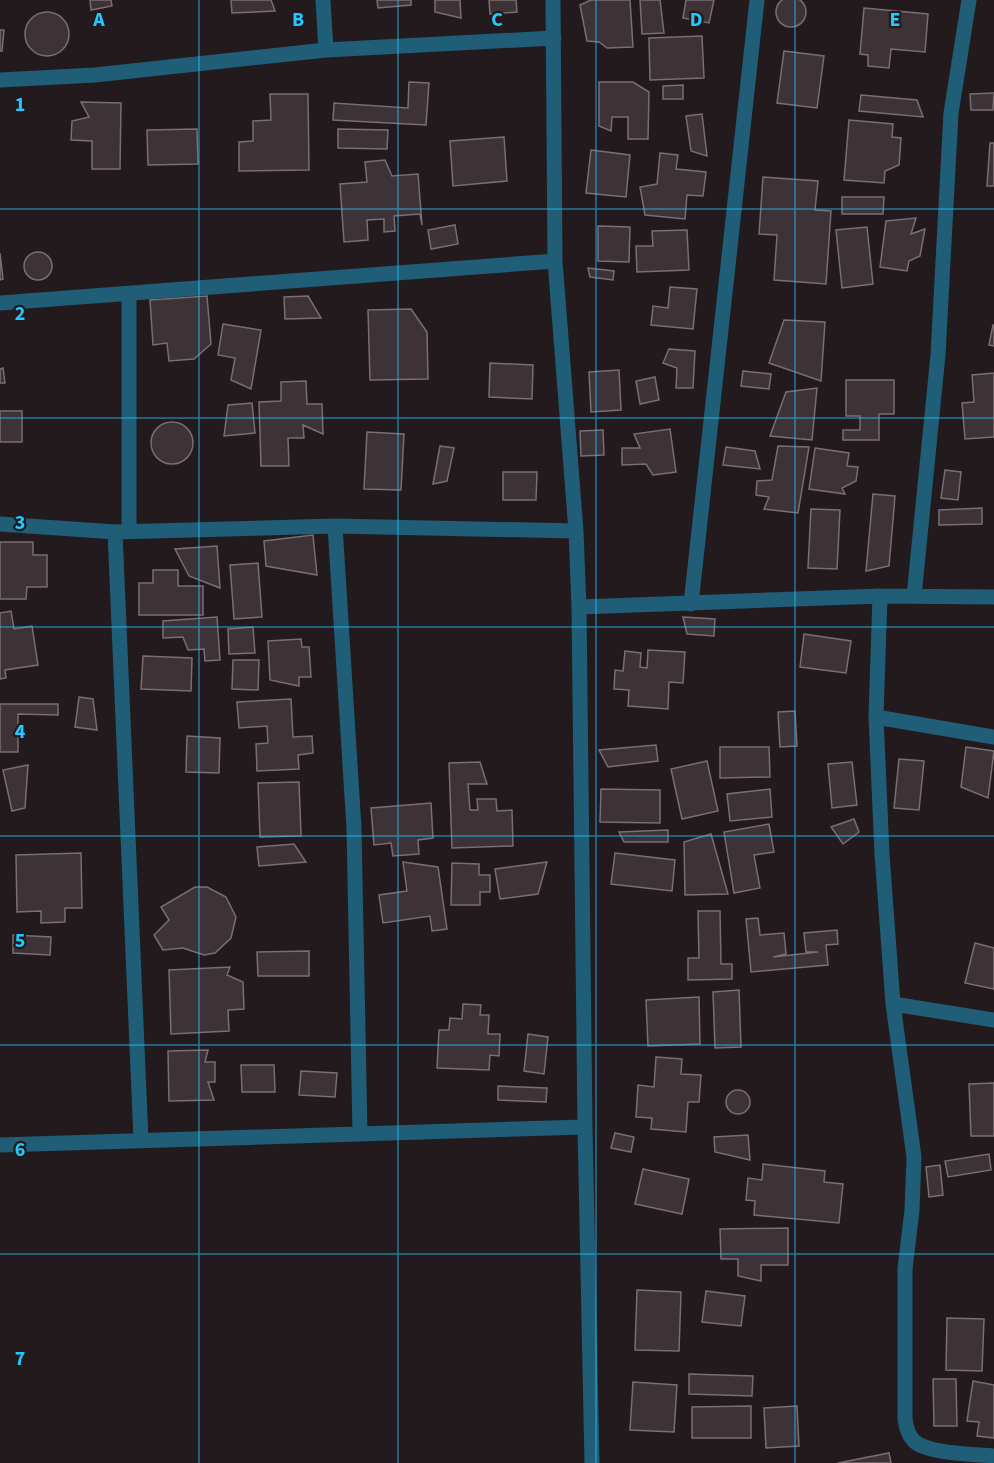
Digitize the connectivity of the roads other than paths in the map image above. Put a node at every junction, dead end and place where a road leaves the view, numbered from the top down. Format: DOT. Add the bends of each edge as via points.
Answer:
graph roads {
  1 [pos="323,0"];
  2 [pos="553,0"];
  3 [pos="757,0"];
  4 [pos="969,0"];
  5 [pos="554,38"];
  6 [pos="326,50"];
  7 [pos="0,80"];
  8 [pos="555,261"];
  9 [pos="129,295"];
  10 [pos="0,303"];
  11 [pos="0,524"];
  12 [pos="335,526"];
  13 [pos="122,531"];
  14 [pos="576,531"];
  15 [pos="880,596"];
  16 [pos="914,596"];
  17 [pos="994,597"];
  18 [pos="691,604"];
  19 [pos="579,607"];
  20 [pos="876,717"];
  21 [pos="994,737"];
  22 [pos="893,1004"];
  23 [pos="994,1020"];
  24 [pos="585,1127"];
  25 [pos="360,1134"];
  26 [pos="141,1140"];
  27 [pos="0,1145"];
  28 [pos="994,1456"];
  29 [pos="592,1463"];
  1 -- 6 [label="street"];
  2 -- 5 [label="street"];
  3 -- 18 [label="street"];
  4 -- 16 [label="street" via="951,113 938,355"];
  5 -- 6 [label="street"];
  5 -- 8 [label="street"];
  6 -- 7 [label="street" via="95,75"];
  8 -- 9 [label="street"];
  8 -- 14 [label="street"];
  9 -- 10 [label="street"];
  9 -- 13 [label="street"];
  11 -- 13 [label="street"];
  12 -- 13 [label="street"];
  12 -- 14 [label="street"];
  12 -- 25 [label="street" via="354,828"];
  13 -- 26 [label="street"];
  14 -- 19 [label="street"];
  15 -- 16 [label="street"];
  15 -- 18 [label="street"];
  15 -- 20 [label="street"];
  16 -- 17 [label="street"];
  18 -- 19 [label="street"];
  19 -- 24 [label="street"];
  20 -- 21 [label="street"];
  20 -- 22 [label="street"];
  22 -- 23 [label="street"];
  22 -- 28 [label="street" via="914,1157 904,1269 906,1429 920,1445"];
  24 -- 25 [label="street"];
  24 -- 29 [label="street"];
  25 -- 26 [label="street"];
  26 -- 27 [label="street"];
}
